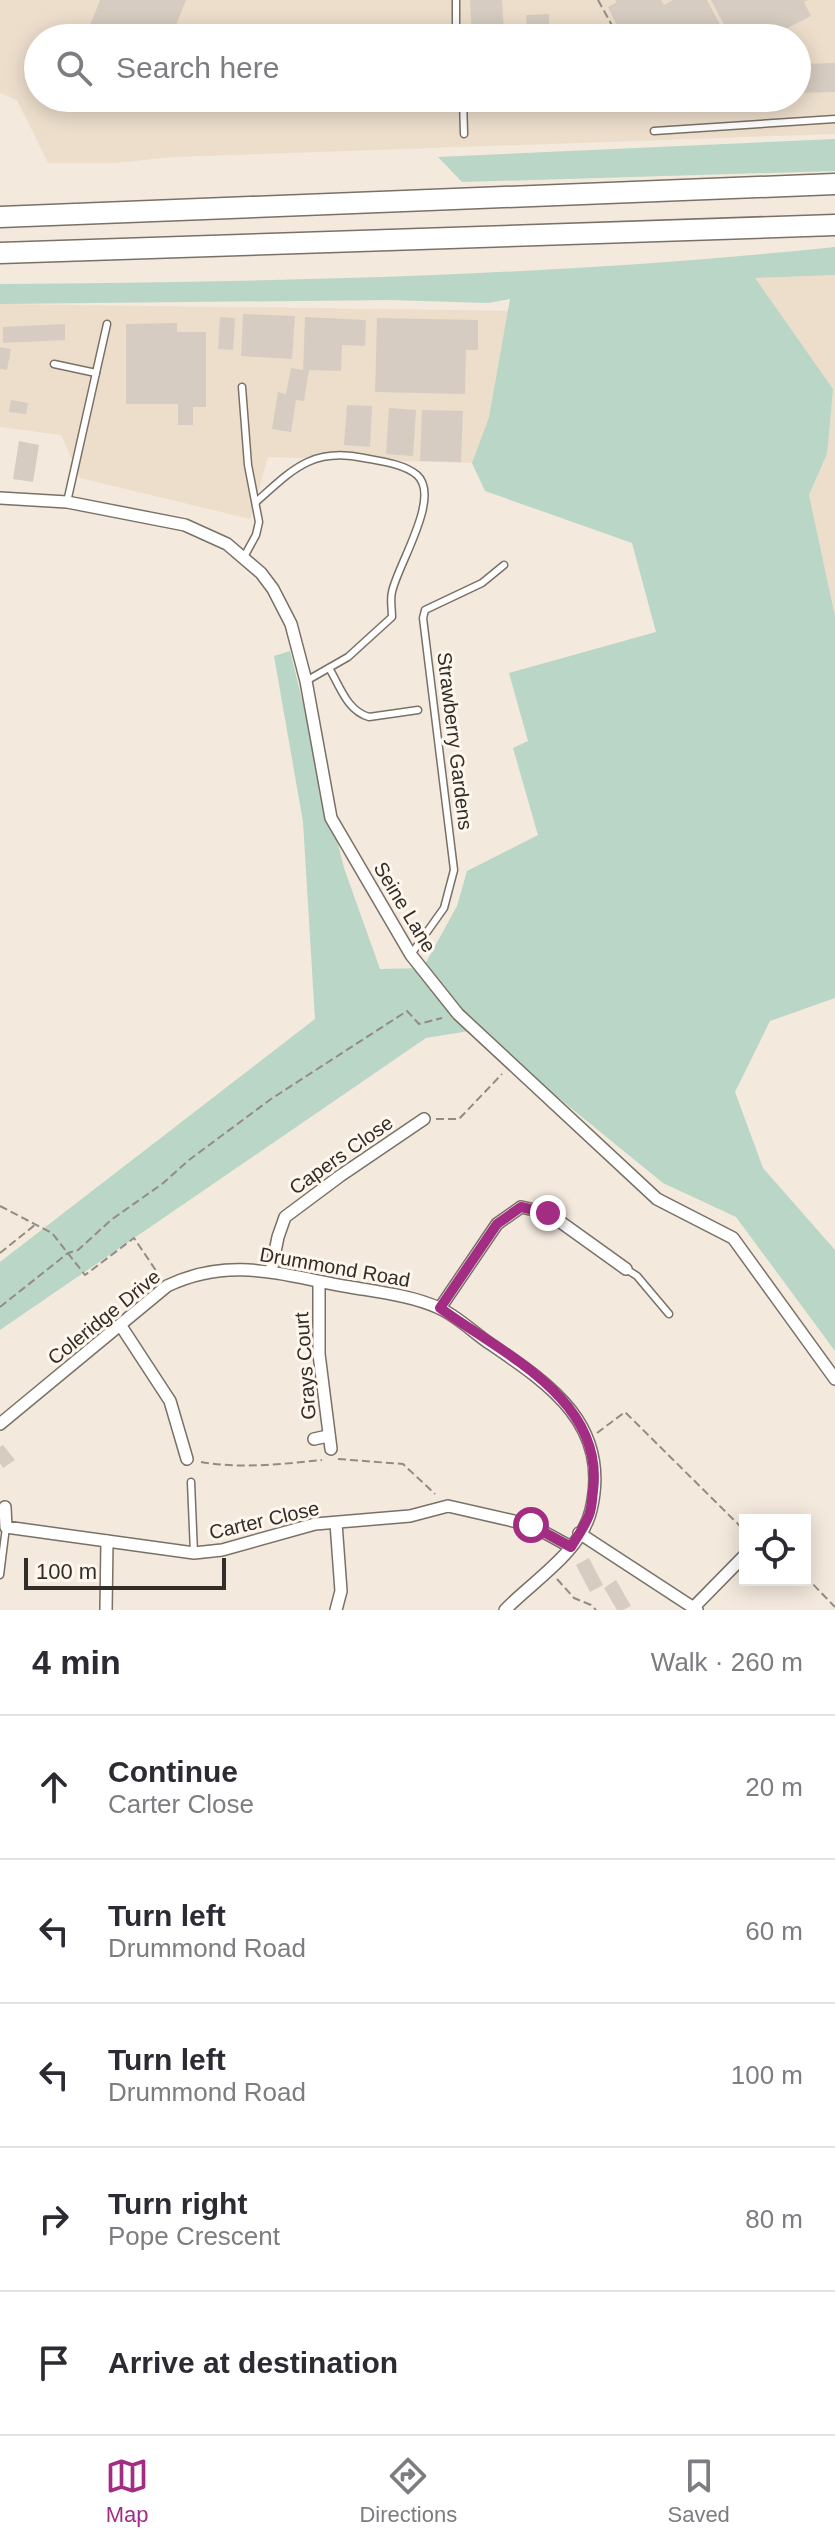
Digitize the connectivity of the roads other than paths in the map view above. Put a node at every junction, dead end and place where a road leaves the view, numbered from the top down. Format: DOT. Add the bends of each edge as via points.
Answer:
graph roads {
  1 [pos="456,0"];
  2 [pos="456,24"];
  3 [pos="463,112"];
  4 [pos="835,119"];
  5 [pos="654,131"];
  6 [pos="464,134"];
  7 [pos="835,184"];
  8 [pos="0,217"];
  9 [pos="835,225"];
  10 [pos="0,253"];
  11 [pos="107,324"];
  12 [pos="54,364"];
  13 [pos="96,373"];
  14 [pos="242,387"];
  15 [pos="0,498"];
  16 [pos="67,502"];
  17 [pos="256,502"];
  18 [pos="244,557"];
  19 [pos="504,565"];
  20 [pos="329,668"];
  21 [pos="306,681"];
  22 [pos="418,710"];
  23 [pos="411,955"];
  24 [pos="424,1119"];
  25 [pos="244,1269"];
  26 [pos="626,1269"];
  27 [pos="271,1271"];
  28 [pos="319,1282"];
  29 [pos="440,1308"];
  30 [pos="669,1314"];
  31 [pos="121,1326"];
  32 [pos="835,1379"];
  33 [pos="0,1424"];
  34 [pos="314,1439"];
  35 [pos="187,1459"];
  36 [pos="191,1482"];
  37 [pos="5,1507"];
  38 [pos="336,1523"];
  39 [pos="6,1527"];
  40 [pos="579,1533"];
  41 [pos="107,1541"];
  42 [pos="571,1547"];
  43 [pos="194,1553"];
  44 [pos="739,1561"];
  45 [pos="0,1575"];
  46 [pos="695,1608"];
  47 [pos="106,1610"];
  48 [pos="336,1610"];
  49 [pos="505,1610"];
  1 -- 2 [label="lane"];
  3 -- 6 [label="lane"];
  4 -- 5 [label="lane"];
  7 -- 8 [label="highway"];
  9 -- 10 [label="highway"];
  11 -- 13 [label="lane"];
  12 -- 13 [label="lane"];
  13 -- 16 [label="lane"];
  14 -- 17 [label="lane"];
  15 -- 16 [label="street, Seine Lane"];
  16 -- 18 [label="street, Seine Lane" via="185,525"];
  17 -- 18 [label="lane" via="258,528"];
  17 -- 20 [label="lane" via="298,466 324,455 397,466 422,484 418,526 392,592 392,617"];
  18 -- 21 [label="street, Seine Lane" via="283,607"];
  19 -- 23 [label="lane, Strawberry Gardens" via="482,583 425,610 423,618 454,870 444,908"];
  20 -- 21 [label="lane"];
  20 -- 22 [label="lane" via="362,715"];
  21 -- 23 [label="street, Seine Lane" via="331,818"];
  23 -- 32 [label="street, Seine Lane" via="454,1010 657,1199 733,1238"];
  24 -- 27 [label="street, Capers Close" via="285,1217"];
  25 -- 27 [label="street, Drummond Road"];
  25 -- 31 [label="street, Coleridge Drive" via="192,1274 167,1286"];
  26 -- 29 [label="street" via="548,1213 521,1207 497,1224"];
  26 -- 30 [label="lane"];
  27 -- 28 [label="street, Drummond Road"];
  28 -- 29 [label="street, Drummond Road"];
  28 -- 34 [label="street, Grays Court" via="319,1354 329,1442"];
  29 -- 40 [label="street, Drummond Road" via="564,1399 589,1438 595,1475 590,1513"];
  31 -- 33 [label="street, Coleridge Drive"];
  31 -- 35 [label="street" via="170,1401"];
  36 -- 43 [label="lane"];
  37 -- 39 [label="street"];
  38 -- 42 [label="street, Carter Close" via="410,1516 448,1506 531,1525"];
  38 -- 43 [label="street, Carter Close"];
  38 -- 48 [label="street" via="341,1591"];
  39 -- 41 [label="street, Carter Close"];
  39 -- 45 [label="lane"];
  40 -- 42 [label="street, Drummond Road"];
  40 -- 46 [label="street"];
  41 -- 43 [label="street, Carter Close"];
  41 -- 47 [label="street"];
  42 -- 49 [label="street, Drummond Road"];
  44 -- 46 [label="street"];
}
